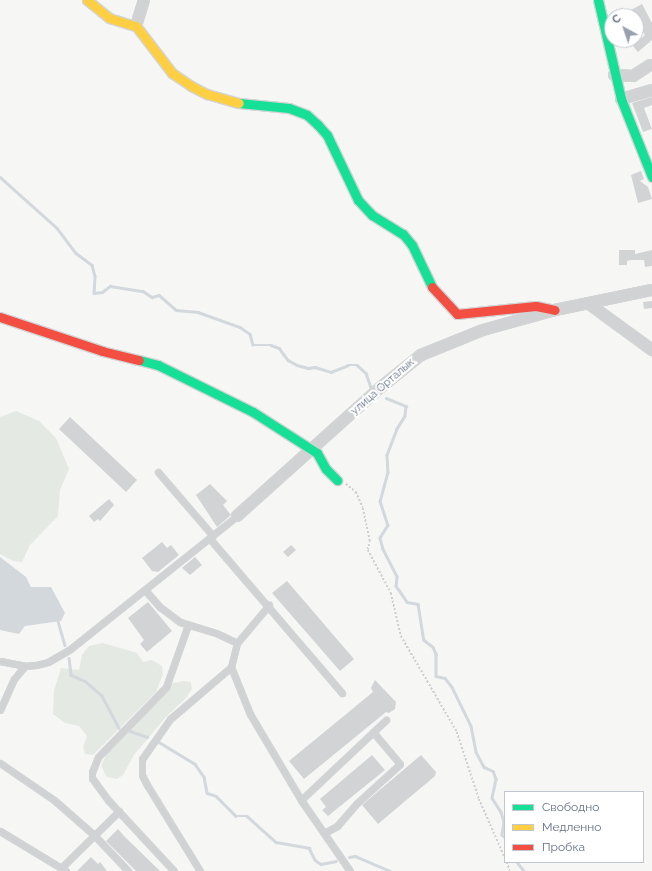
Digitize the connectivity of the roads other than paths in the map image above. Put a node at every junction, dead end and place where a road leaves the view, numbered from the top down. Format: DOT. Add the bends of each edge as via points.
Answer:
graph roads {
  1 [pos="87,0"];
  2 [pos="144,0"];
  3 [pos="598,0"];
  4 [pos="136,26"];
  5 [pos="650,65"];
  6 [pos="614,75"];
  7 [pos="652,90"];
  8 [pos="621,99"];
  9 [pos="652,177"];
  10 [pos="652,290"];
  11 [pos="589,304"];
  12 [pos="555,310"];
  13 [pos="0,317"];
  14 [pos="652,350"];
  15 [pos="313,451"];
  16 [pos="158,472"];
  17 [pos="338,480"];
  18 [pos="237,516"];
  19 [pos="211,537"];
  20 [pos="145,590"];
  21 [pos="269,606"];
  22 [pos="188,625"];
  23 [pos="237,643"];
  24 [pos="0,661"];
  25 [pos="25,666"];
  26 [pos="231,667"];
  27 [pos="342,693"];
  28 [pos="0,710"];
  29 [pos="386,720"];
  30 [pos="373,732"];
  31 [pos="0,763"];
  32 [pos="301,800"];
  33 [pos="119,811"];
  34 [pos="0,831"];
  35 [pos="324,833"];
  36 [pos="94,835"];
  37 [pos="64,869"];
  38 [pos="128,871"];
  39 [pos="174,871"];
  40 [pos="200,871"];
  41 [pos="350,871"];
  1 -- 4 [label="street" via="109,18"];
  2 -- 4 [label="street"];
  3 -- 6 [label="street"];
  4 -- 12 [label="street" via="172,73 191,86 207,94 239,103 289,108 307,116 318,125 327,135 358,200 372,215 403,234 412,245 432,288 456,314 536,306"];
  5 -- 6 [label="street" via="633,76"];
  6 -- 8 [label="street"];
  7 -- 8 [label="street"];
  8 -- 9 [label="street"];
  10 -- 11 [label="street, улица Орталык"];
  11 -- 12 [label="street, улица Орталык"];
  11 -- 14 [label="street"];
  12 -- 15 [label="street, улица Орталык" via="462,337 421,355 381,387"];
  13 -- 15 [label="street" via="102,351 158,365 253,412"];
  15 -- 17 [label="street"];
  15 -- 18 [label="street, улица Орталык"];
  16 -- 19 [label="lane"];
  18 -- 19 [label="lane"];
  19 -- 20 [label="lane"];
  19 -- 21 [label="lane"];
  20 -- 22 [label="lane" via="170,616"];
  20 -- 25 [label="lane" via="69,650 48,662"];
  21 -- 23 [label="lane"];
  21 -- 27 [label="lane"];
  22 -- 23 [label="lane" via="216,633"];
  22 -- 33 [label="lane" via="166,686 93,766 92,778"];
  23 -- 26 [label="lane"];
  24 -- 25 [label="lane"];
  25 -- 28 [label="lane" via="14,679"];
  26 -- 32 [label="lane" via="250,714"];
  26 -- 40 [label="lane" via="170,719 142,760 142,775 147,785"];
  29 -- 30 [label="lane"];
  30 -- 32 [label="lane"];
  30 -- 35 [label="lane" via="400,764 357,803 337,826"];
  31 -- 36 [label="lane" via="38,786"];
  32 -- 35 [label="lane"];
  33 -- 36 [label="lane"];
  33 -- 39 [label="lane"];
  34 -- 37 [label="lane"];
  35 -- 41 [label="lane"];
  36 -- 37 [label="lane"];
  36 -- 38 [label="lane"];
}
